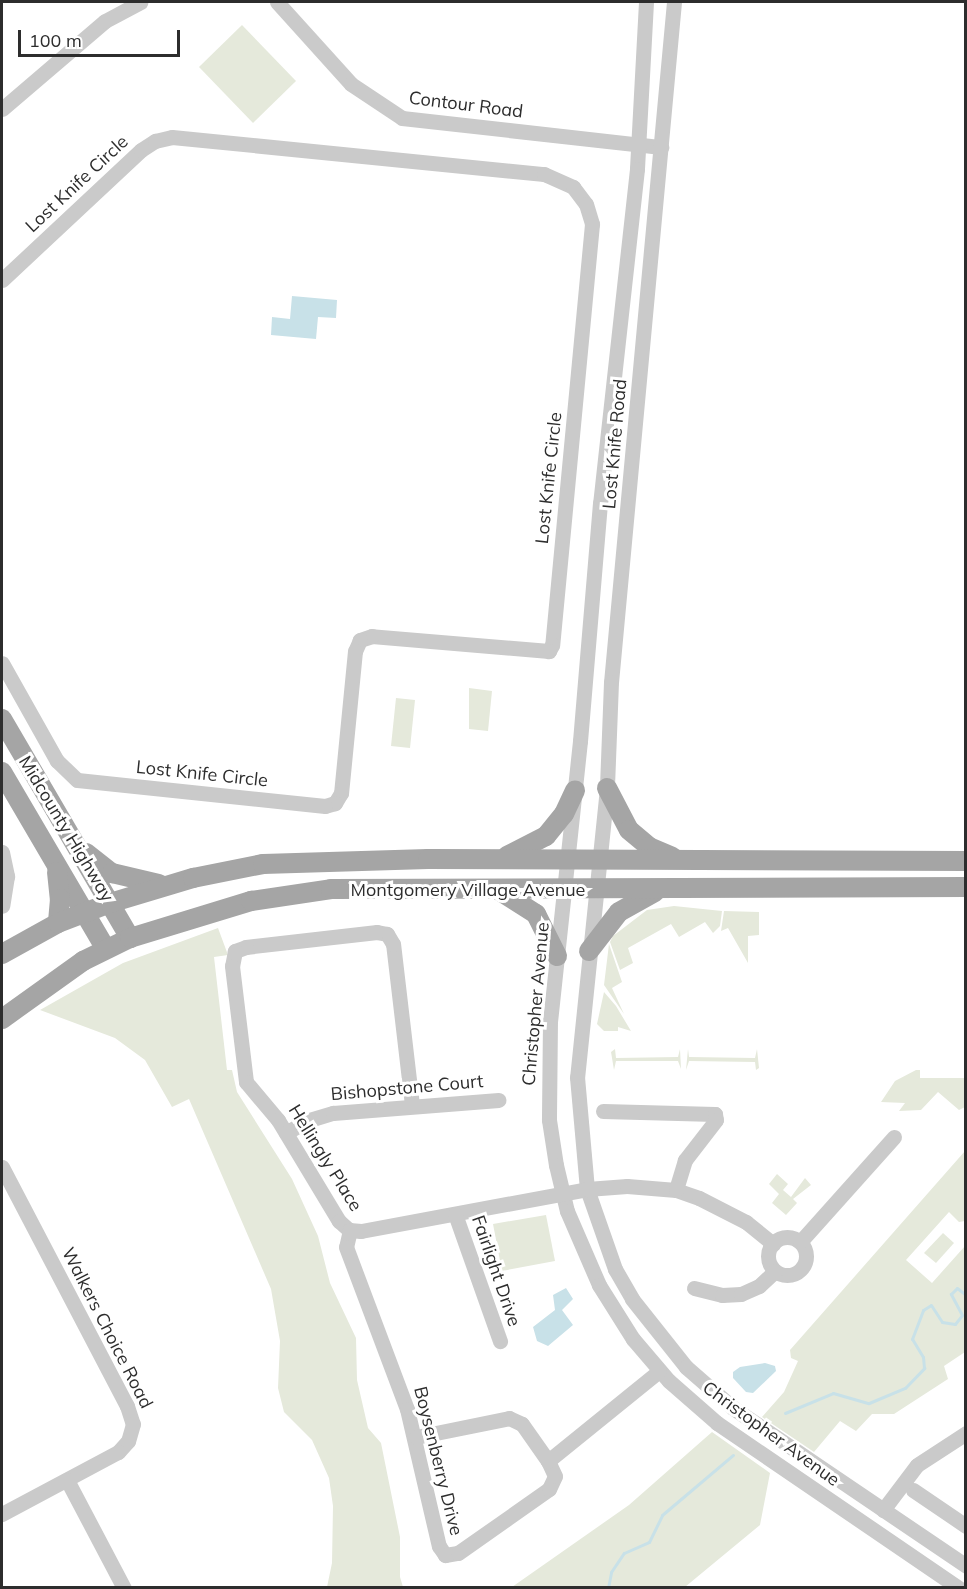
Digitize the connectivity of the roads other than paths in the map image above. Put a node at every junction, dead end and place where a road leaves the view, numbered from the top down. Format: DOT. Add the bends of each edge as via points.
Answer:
graph roads {
  1 [pos="140,2"];
  2 [pos="277,2"];
  3 [pos="646,2"];
  4 [pos="674,2"];
  5 [pos="2,109"];
  6 [pos="639,144"];
  7 [pos="661,147"];
  8 [pos="2,280"];
  9 [pos="2,663"];
  10 [pos="2,720"];
  11 [pos="2,772"];
  12 [pos="607,788"];
  13 [pos="575,790"];
  14 [pos="74,841"];
  15 [pos="2,852"];
  16 [pos="496,859"];
  17 [pos="568,860"];
  18 [pos="599,860"];
  19 [pos="686,860"];
  20 [pos="966,861"];
  21 [pos="56,863"];
  22 [pos="167,886"];
  23 [pos="966,887"];
  24 [pos="665,888"];
  25 [pos="498,890"];
  26 [pos="566,890"];
  27 [pos="595,890"];
  28 [pos="110,903"];
  29 [pos="2,906"];
  30 [pos="85,912"];
  31 [pos="58,923"];
  32 [pos="130,938"];
  33 [pos="106,949"];
  34 [pos="589,951"];
  35 [pos="2,954"];
  36 [pos="558,956"];
  37 [pos="2,1019"];
  38 [pos="498,1100"];
  39 [pos="412,1105"];
  40 [pos="603,1111"];
  41 [pos="286,1133"];
  42 [pos="894,1137"];
  43 [pos="2,1167"];
  44 [pos="587,1189"];
  45 [pos="676,1190"];
  46 [pos="563,1193"];
  47 [pos="455,1214"];
  48 [pos="350,1230"];
  49 [pos="800,1242"];
  50 [pos="773,1244"];
  51 [pos="776,1271"];
  52 [pos="694,1288"];
  53 [pos="500,1341"];
  54 [pos="659,1371"];
  55 [pos="966,1433"];
  56 [pos="416,1437"];
  57 [pos="548,1461"];
  58 [pos="67,1480"];
  59 [pos="913,1490"];
  60 [pos="883,1510"];
  61 [pos="2,1514"];
  62 [pos="966,1526"];
  63 [pos="966,1566"];
  64 [pos="124,1587"];
  65 [pos="959,1587"];
  1 -- 5 [label="street" via="105,21"];
  2 -- 6 [label="street, Contour Road" via="351,84 376,105 402,118"];
  3 -- 6 [label="street, Lost Knife Road"];
  4 -- 7 [label="street, Lost Knife Road"];
  6 -- 7 [label="street, Contour Road"];
  6 -- 13 [label="street, Lost Knife Road" via="600,503"];
  7 -- 12 [label="street, Lost Knife Road" via="611,682"];
  8 -- 9 [label="street, Lost Knife Circle" via="141,150 172,137 544,174 573,187 586,204 592,224 549,651 372,636 360,640 354,651 341,793 335,803 326,806 77,780 57,761"];
  10 -- 14 [label="main road, Midcounty Highway"];
  11 -- 21 [label="main road, Midcounty Highway"];
  12 -- 18 [label="street, Lost Knife Road"];
  12 -- 19 [label="main road" via="616,810 639,840 662,854"];
  13 -- 16 [label="main road" via="564,814 546,836 525,850"];
  13 -- 17 [label="street, Lost Knife Road"];
  14 -- 22 [label="main road" via="112,873"];
  14 -- 28 [label="main road, Midcounty Highway"];
  15 -- 29 [label="street" via="7,876"];
  16 -- 17 [label="main road, Montgomery Village Avenue"];
  16 -- 22 [label="main road, Montgomery Village Avenue" via="263,864"];
  17 -- 18 [label="main road, Montgomery Village Avenue"];
  17 -- 26 [label="street, Lost Knife Road"];
  18 -- 19 [label="main road, Montgomery Village Avenue"];
  18 -- 27 [label="street, Lost Knife Road"];
  19 -- 20 [label="main road, Montgomery Village Avenue"];
  21 -- 30 [label="main road, Midcounty Highway"];
  21 -- 31 [label="main road"];
  22 -- 28 [label="main road, Montgomery Village Avenue"];
  23 -- 24 [label="main road, Montgomery Village Avenue"];
  24 -- 27 [label="main road, Montgomery Village Avenue"];
  24 -- 34 [label="main road" via="619,912"];
  25 -- 26 [label="main road, Montgomery Village Avenue"];
  25 -- 32 [label="main road, Montgomery Village Avenue" via="331,889 251,901"];
  25 -- 36 [label="main road" via="536,914"];
  26 -- 27 [label="main road, Montgomery Village Avenue"];
  26 -- 36 [label="street, Christopher Avenue"];
  27 -- 34 [label="street, Christopher Avenue"];
  28 -- 30 [label="main road, Montgomery Village Avenue"];
  28 -- 32 [label="main road, Midcounty Highway"];
  30 -- 31 [label="main road, Montgomery Village Avenue"];
  30 -- 33 [label="main road, Midcounty Highway"];
  31 -- 35 [label="main road, Montgomery Village Avenue"];
  32 -- 33 [label="main road, Montgomery Village Avenue"];
  33 -- 37 [label="main road, Montgomery Village Avenue" via="52,981"];
  34 -- 44 [label="street, Christopher Avenue" via="577,1077"];
  36 -- 46 [label="street, Christopher Avenue" via="547,1071 549,1120"];
  38 -- 39 [label="street, Bishopstone Court" via="428,1108"];
  39 -- 41 [label="street, Bishopstone Court" via="322,1115"];
  39 -- 41 [label="street, Hellingly Place" via="393,944 387,934 242,947 232,960 246,1082"];
  40 -- 45 [label="street" via="715,1114 716,1120 685,1160"];
  41 -- 48 [label="street, Hellingly Place" via="339,1221"];
  42 -- 49 [label="street"];
  43 -- 58 [label="street, Walkers Choice Road" via="133,1420 131,1436 122,1449"];
  44 -- 45 [label="street, Hellingly Place" via="627,1186"];
  44 -- 46 [label="street, Hellingly Place"];
  44 -- 60 [label="street, Christopher Avenue" via="615,1269 638,1307 686,1367 733,1408"];
  45 -- 50 [label="street, Hellingly Place" via="725,1211"];
  46 -- 47 [label="street, Hellingly Place"];
  46 -- 54 [label="street, Christopher Avenue" via="579,1243 599,1285"];
  47 -- 48 [label="street, Hellingly Place"];
  47 -- 53 [label="street, Fairlight Drive"];
  48 -- 56 [label="street, Boysenberry Drive" via="346,1247 382,1335"];
  49 -- 50 [label="street" via="784,1238"];
  49 -- 51 [label="street" via="806,1256 803,1267 788,1275"];
  50 -- 51 [label="street" via="769,1258"];
  51 -- 52 [label="street" via="759,1286 741,1294 722,1295"];
  54 -- 57 [label="street"];
  54 -- 65 [label="street, Christopher Avenue" via="717,1423"];
  55 -- 60 [label="street" via="911,1470"];
  56 -- 57 [label="street" via="509,1418 522,1424"];
  56 -- 57 [label="street, Boysenberry Drive" via="439,1546 448,1556 549,1489 555,1476"];
  58 -- 61 [label="street, Walkers Choice Road"];
  58 -- 64 [label="street"];
  59 -- 62 [label="street"];
  60 -- 63 [label="street, Christopher Avenue"];
}
